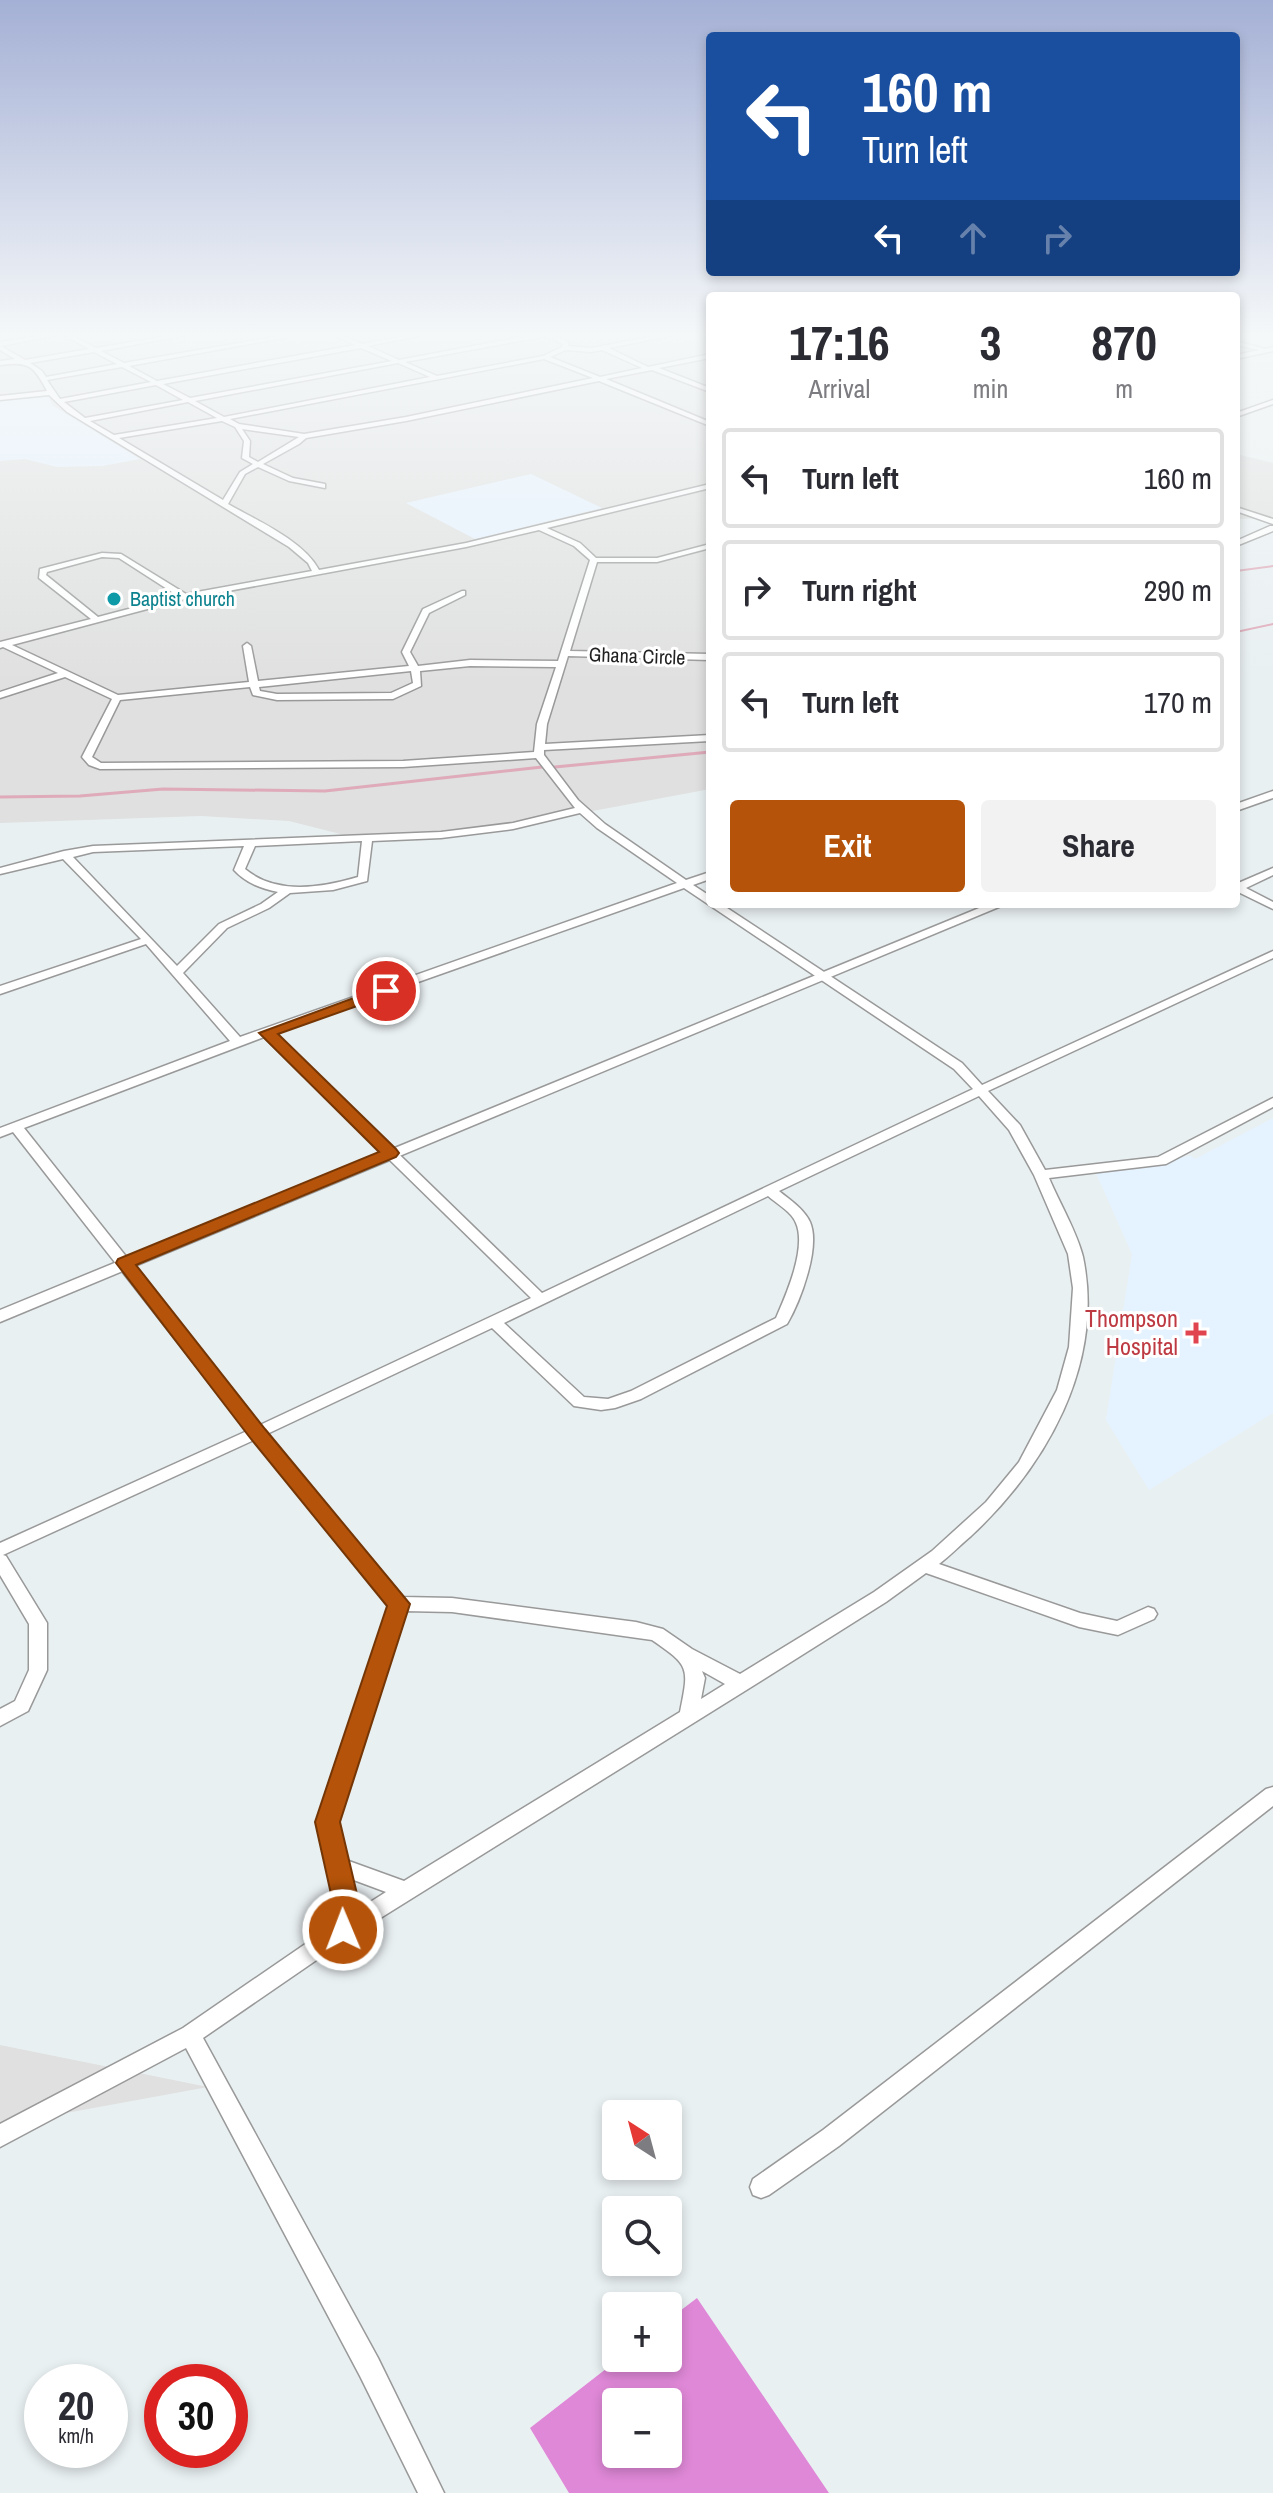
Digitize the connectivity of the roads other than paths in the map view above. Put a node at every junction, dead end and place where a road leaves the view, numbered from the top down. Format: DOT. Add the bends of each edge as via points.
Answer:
graph roads {
  1 [pos="136,450"];
  2 [pos="246,450"];
  3 [pos="281,450"];
  4 [pos="256,466"];
  5 [pos="322,486"];
  6 [pos="706,487"];
  7 [pos="225,503"];
  8 [pos="1240,511"];
  9 [pos="1273,525"];
  10 [pos="541,528"];
  11 [pos="1240,542"];
  12 [pos="706,547"];
  13 [pos="594,560"];
  14 [pos="316,572"];
  15 [pos="462,593"];
  16 [pos="185,597"];
  17 [pos="95,618"];
  18 [pos="2,644"];
  19 [pos="247,646"];
  20 [pos="564,653"];
  21 [pos="706,657"];
  22 [pos="561,664"];
  23 [pos="415,669"];
  24 [pos="64,674"];
  25 [pos="254,684"];
  26 [pos="0,695"];
  27 [pos="117,698"];
  28 [pos="706,738"];
  29 [pos="539,751"];
  30 [pos="1273,794"];
  31 [pos="1240,806"];
  32 [pos="582,809"];
  33 [pos="367,841"];
  34 [pos="251,842"];
  35 [pos="64,854"];
  36 [pos="0,871"];
  37 [pos="1273,871"];
  38 [pos="706,876"];
  39 [pos="685,884"];
  40 [pos="1240,886"];
  41 [pos="1240,889"];
  42 [pos="287,890"];
  43 [pos="706,899"];
  44 [pos="1273,906"];
  45 [pos="720,908"];
  46 [pos="990,908"];
  47 [pos="148,940"];
  48 [pos="1273,954"];
  49 [pos="176,973"];
  50 [pos="821,975"];
  51 [pos="0,990"];
  52 [pos="267,1033"];
  53 [pos="238,1042"];
  54 [pos="979,1089"];
  55 [pos="1273,1102"];
  56 [pos="16,1127"];
  57 [pos="0,1133"];
  58 [pos="390,1153"];
  59 [pos="1041,1175"];
  60 [pos="770,1191"];
  61 [pos="125,1263"];
  62 [pos="539,1298"];
  63 [pos="0,1316"];
  64 [pos="493,1321"];
  65 [pos="258,1434"];
  66 [pos="0,1550"];
  67 [pos="0,1561"];
  68 [pos="924,1566"];
  69 [pos="399,1604"];
  70 [pos="1148,1614"];
  71 [pos="686,1654"];
  72 [pos="742,1684"];
  73 [pos="688,1716"];
  74 [pos="0,1718"];
  75 [pos="1273,1795"];
  76 [pos="337,1865"];
  77 [pos="406,1891"];
  78 [pos="343,1930"];
  79 [pos="190,2035"];
  80 [pos="0,2136"];
  81 [pos="761,2187"];
  82 [pos="431,2493"];
  1 -- 7 [label="street"];
  2 -- 4 [label="street" via="245,458"];
  3 -- 4 [label="street"];
  4 -- 5 [label="street"];
  4 -- 7 [label="street" via="242,473"];
  6 -- 10 [label="street"];
  7 -- 14 [label="street" via="292,545"];
  8 -- 9 [label="street"];
  9 -- 11 [label="street"];
  10 -- 13 [label="street" via="574,542"];
  10 -- 14 [label="street"];
  12 -- 13 [label="street" via="657,560"];
  13 -- 20 [label="street"];
  14 -- 16 [label="street"];
  15 -- 23 [label="street" via="423,615 406,647"];
  16 -- 17 [label="street"];
  16 -- 17 [label="street" via="121,556 102,555 43,571 42,576"];
  17 -- 18 [label="street"];
  18 -- 24 [label="street"];
  19 -- 25 [label="street"];
  20 -- 21 [label="street, Ghana Circle"];
  20 -- 22 [label="street"];
  22 -- 23 [label="street" via="470,663"];
  22 -- 29 [label="street"];
  23 -- 25 [label="street"];
  23 -- 25 [label="street" via="418,684 393,696 277,697 259,695"];
  24 -- 26 [label="street"];
  24 -- 27 [label="street"];
  25 -- 27 [label="street"];
  27 -- 29 [label="street" via="87,757 100,766 403,764"];
  28 -- 29 [label="street"];
  29 -- 32 [label="street"];
  30 -- 31 [label="street"];
  32 -- 33 [label="street" via="513,826"];
  32 -- 39 [label="street"];
  33 -- 34 [label="street"];
  33 -- 42 [label="street" via="363,879"];
  34 -- 35 [label="street"];
  34 -- 42 [label="street" via="239,870 257,886"];
  35 -- 36 [label="street"];
  35 -- 47 [label="street"];
  37 -- 40 [label="street"];
  38 -- 39 [label="street"];
  39 -- 43 [label="street"];
  39 -- 52 [label="street"];
  41 -- 44 [label="street"];
  42 -- 49 [label="street" via="223,926"];
  45 -- 50 [label="street"];
  46 -- 50 [label="street"];
  47 -- 49 [label="street"];
  47 -- 51 [label="street"];
  48 -- 54 [label="street"];
  49 -- 53 [label="street"];
  50 -- 54 [label="street" via="958,1066"];
  50 -- 58 [label="street"];
  52 -- 53 [label="street"];
  52 -- 58 [label="street"];
  53 -- 56 [label="street"];
  54 -- 59 [label="street" via="1015,1128"];
  54 -- 60 [label="street"];
  55 -- 59 [label="street" via="1161,1161"];
  56 -- 57 [label="street"];
  56 -- 61 [label="street"];
  58 -- 61 [label="street"];
  58 -- 62 [label="street"];
  59 -- 68 [label="street" via="1068,1231 1080,1288 1076,1347 1065,1390 1025,1466 992,1506"];
  60 -- 62 [label="street"];
  60 -- 64 [label="street" via="801,1218 806,1231 799,1273 782,1321 636,1395 616,1404 579,1402"];
  61 -- 63 [label="street"];
  61 -- 65 [label="street"];
  62 -- 64 [label="street"];
  64 -- 65 [label="street"];
  65 -- 66 [label="street"];
  65 -- 69 [label="street"];
  67 -- 74 [label="street" via="38,1623 38,1670 22,1706"];
  68 -- 70 [label="street" via="1105,1626 1118,1628"];
  68 -- 72 [label="street"];
  69 -- 71 [label="street" via="599,1622 657,1634"];
  69 -- 76 [label="street" via="328,1822"];
  71 -- 72 [label="street"];
  71 -- 73 [label="street" via="696,1678"];
  72 -- 73 [label="street"];
  73 -- 77 [label="street"];
  75 -- 81 [label="street"];
  76 -- 77 [label="street"];
  76 -- 78 [label="street" via="344,1894"];
  77 -- 78 [label="street"];
  78 -- 79 [label="street"];
  79 -- 80 [label="street"];
  79 -- 82 [label="street"];
}
